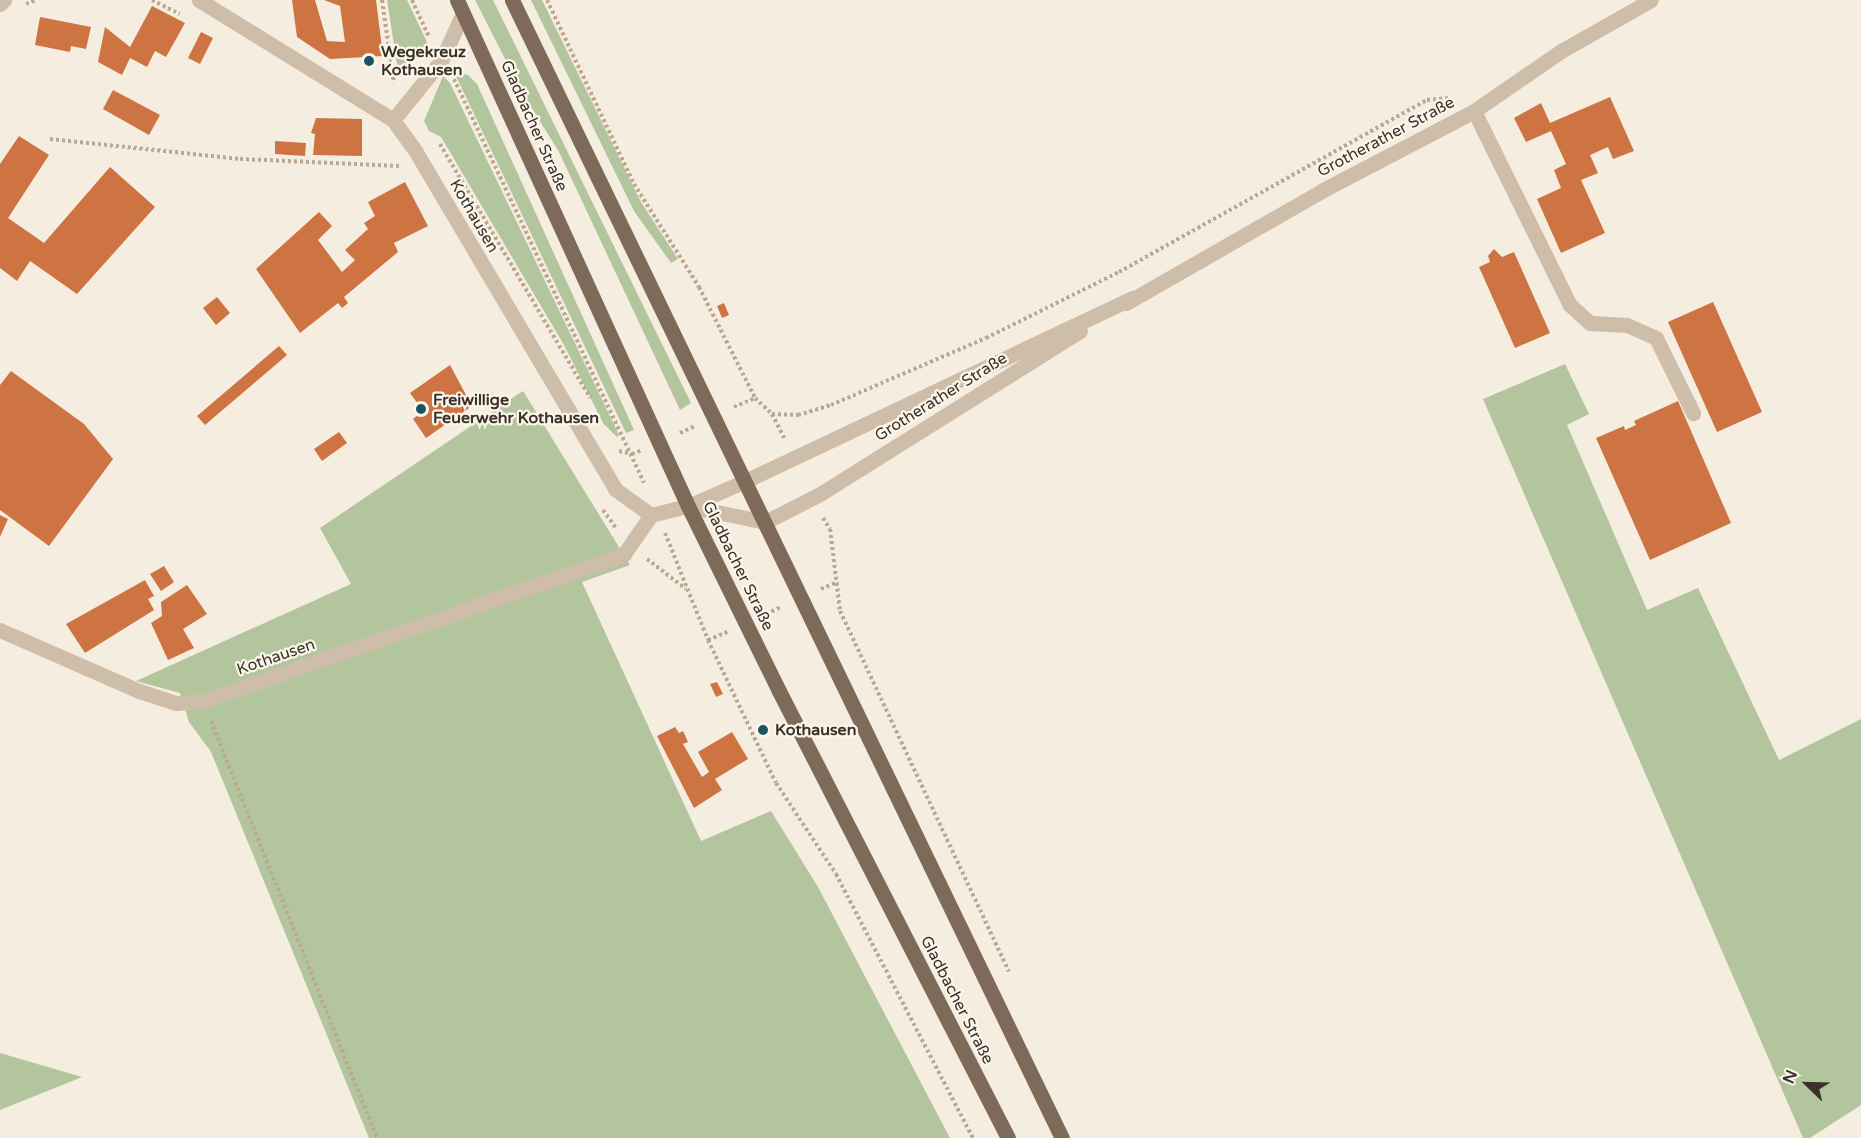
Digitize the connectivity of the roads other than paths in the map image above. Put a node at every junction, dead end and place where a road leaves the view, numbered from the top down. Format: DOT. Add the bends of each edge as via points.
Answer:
graph roads {
  1 [pos="4,0"];
  2 [pos="199,0"];
  3 [pos="512,0"];
  4 [pos="1650,0"];
  5 [pos="0,4"];
  6 [pos="460,6"];
  7 [pos="1474,111"];
  8 [pos="393,120"];
  9 [pos="1133,298"];
  10 [pos="1694,413"];
  11 [pos="745,481"];
  12 [pos="688,506"];
  13 [pos="654,514"];
  14 [pos="765,522"];
  15 [pos="0,630"];
  16 [pos="1008,1138"];
  17 [pos="1062,1138"];
  1 -- 5 [label="street"];
  2 -- 8 [label="street, Kothausen"];
  3 -- 11 [label="main road, Gladbacher Straße"];
  4 -- 7 [label="street, Grotherather Straße" via="1561,51"];
  6 -- 8 [label="street" via="441,61"];
  6 -- 12 [label="main road, Gladbacher Straße"];
  7 -- 9 [label="street, Grotherather Straße" via="1323,190"];
  7 -- 10 [label="street" via="1570,305 1590,323 1627,325 1656,338"];
  8 -- 13 [label="street, Kothausen" via="416,152 615,489"];
  9 -- 11 [label="street, Grotherather Straße"];
  9 -- 14 [label="street, Grotherather Straße" via="813,498"];
  11 -- 12 [label="street, Grotherather Straße"];
  11 -- 14 [label="main road, Gladbacher Straße"];
  12 -- 13 [label="street"];
  12 -- 14 [label="street"];
  12 -- 16 [label="main road, Gladbacher Straße"];
  13 -- 15 [label="street, Kothausen" via="624,554 203,701 176,703 157,698"];
  14 -- 17 [label="main road, Gladbacher Straße"];
}
